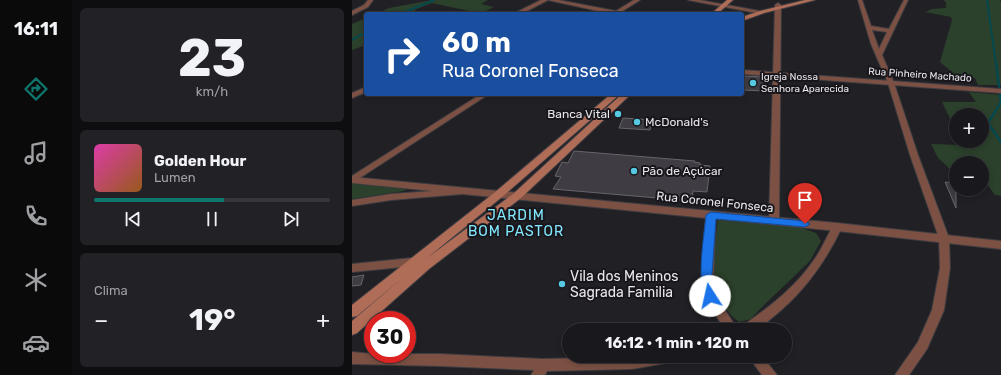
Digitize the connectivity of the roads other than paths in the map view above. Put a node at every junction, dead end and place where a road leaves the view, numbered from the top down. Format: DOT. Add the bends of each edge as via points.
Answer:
graph roads {
  1 [pos="371,0"];
  2 [pos="545,0"];
  3 [pos="550,0"];
  4 [pos="638,0"];
  5 [pos="690,0"];
  6 [pos="730,0"];
  7 [pos="799,0"];
  8 [pos="812,0"];
  9 [pos="860,0"];
  10 [pos="906,0"];
  11 [pos="723,6"];
  12 [pos="778,6"];
  13 [pos="754,11"];
  14 [pos="520,12"];
  15 [pos="608,12"];
  16 [pos="621,12"];
  17 [pos="716,12"];
  18 [pos="762,12"];
  19 [pos="352,13"];
  20 [pos="744,14"];
  21 [pos="744,18"];
  22 [pos="870,28"];
  23 [pos="891,32"];
  24 [pos="885,43"];
  25 [pos="874,44"];
  26 [pos="879,55"];
  27 [pos="744,72"];
  28 [pos="777,74"];
  29 [pos="891,83"];
  30 [pos="364,90"];
  31 [pos="1001,91"];
  32 [pos="352,96"];
  33 [pos="483,96"];
  34 [pos="614,96"];
  35 [pos="625,96"];
  36 [pos="352,180"];
  37 [pos="462,192"];
  38 [pos="498,194"];
  39 [pos="517,196"];
  40 [pos="352,203"];
  41 [pos="711,215"];
  42 [pos="774,221"];
  43 [pos="837,227"];
  44 [pos="944,238"];
  45 [pos="1001,245"];
  46 [pos="412,262"];
  47 [pos="425,266"];
  48 [pos="352,268"];
  49 [pos="352,312"];
  50 [pos="727,323"];
  51 [pos="756,323"];
  52 [pos="352,329"];
  53 [pos="352,358"];
  54 [pos="632,363"];
  55 [pos="760,363"];
  56 [pos="541,370"];
  57 [pos="770,375"];
  58 [pos="902,375"];
  1 -- 19 [label="street" via="366,6"];
  2 -- 14 [label="street"];
  3 -- 15 [label="street"];
  4 -- 16 [label="street"];
  5 -- 11 [label="street"];
  6 -- 11 [label="main road"];
  7 -- 12 [label="main road"];
  8 -- 12 [label="main road"];
  9 -- 22 [label="street"];
  10 -- 23 [label="street"];
  11 -- 13 [label="street"];
  11 -- 17 [label="main road"];
  12 -- 13 [label="main road"];
  12 -- 18 [label="main road"];
  12 -- 28 [label="street"];
  13 -- 18 [label="street"];
  13 -- 20 [label="main road"];
  18 -- 21 [label="main road"];
  22 -- 23 [label="street"];
  22 -- 25 [label="street"];
  23 -- 24 [label="street"];
  24 -- 25 [label="street"];
  24 -- 26 [label="street"];
  25 -- 26 [label="street"];
  26 -- 29 [label="street"];
  27 -- 28 [label="street, Rua Pinheiro Machado"];
  28 -- 29 [label="street, Rua Pinheiro Machado"];
  28 -- 42 [label="street"];
  29 -- 31 [label="street, Rua Pinheiro Machado"];
  29 -- 44 [label="street"];
  30 -- 32 [label="street"];
  33 -- 36 [label="street"];
  34 -- 38 [label="main road"];
  35 -- 39 [label="main road"];
  36 -- 37 [label="street, Rua Coronel Fonseca"];
  37 -- 38 [label="street, Rua Coronel Fonseca"];
  37 -- 40 [label="street"];
  38 -- 39 [label="street, Rua Coronel Fonseca"];
  38 -- 46 [label="main road"];
  39 -- 41 [label="street, Rua Coronel Fonseca"];
  39 -- 47 [label="main road"];
  41 -- 42 [label="street, Rua Coronel Fonseca"];
  41 -- 50 [label="street" via="707,282 710,296"];
  42 -- 43 [label="street, Rua Coronel Fonseca"];
  43 -- 44 [label="street, Rua Coronel Fonseca"];
  43 -- 51 [label="street" via="814,270 797,290"];
  44 -- 45 [label="street, Rua Coronel Fonseca"];
  44 -- 58 [label="street" via="945,268 938,310 923,344"];
  46 -- 47 [label="street"];
  46 -- 48 [label="street"];
  46 -- 49 [label="main road"];
  47 -- 52 [label="main road"];
  53 -- 56 [label="street" via="440,360"];
  54 -- 56 [label="street"];
  55 -- 57 [label="street"];
}
